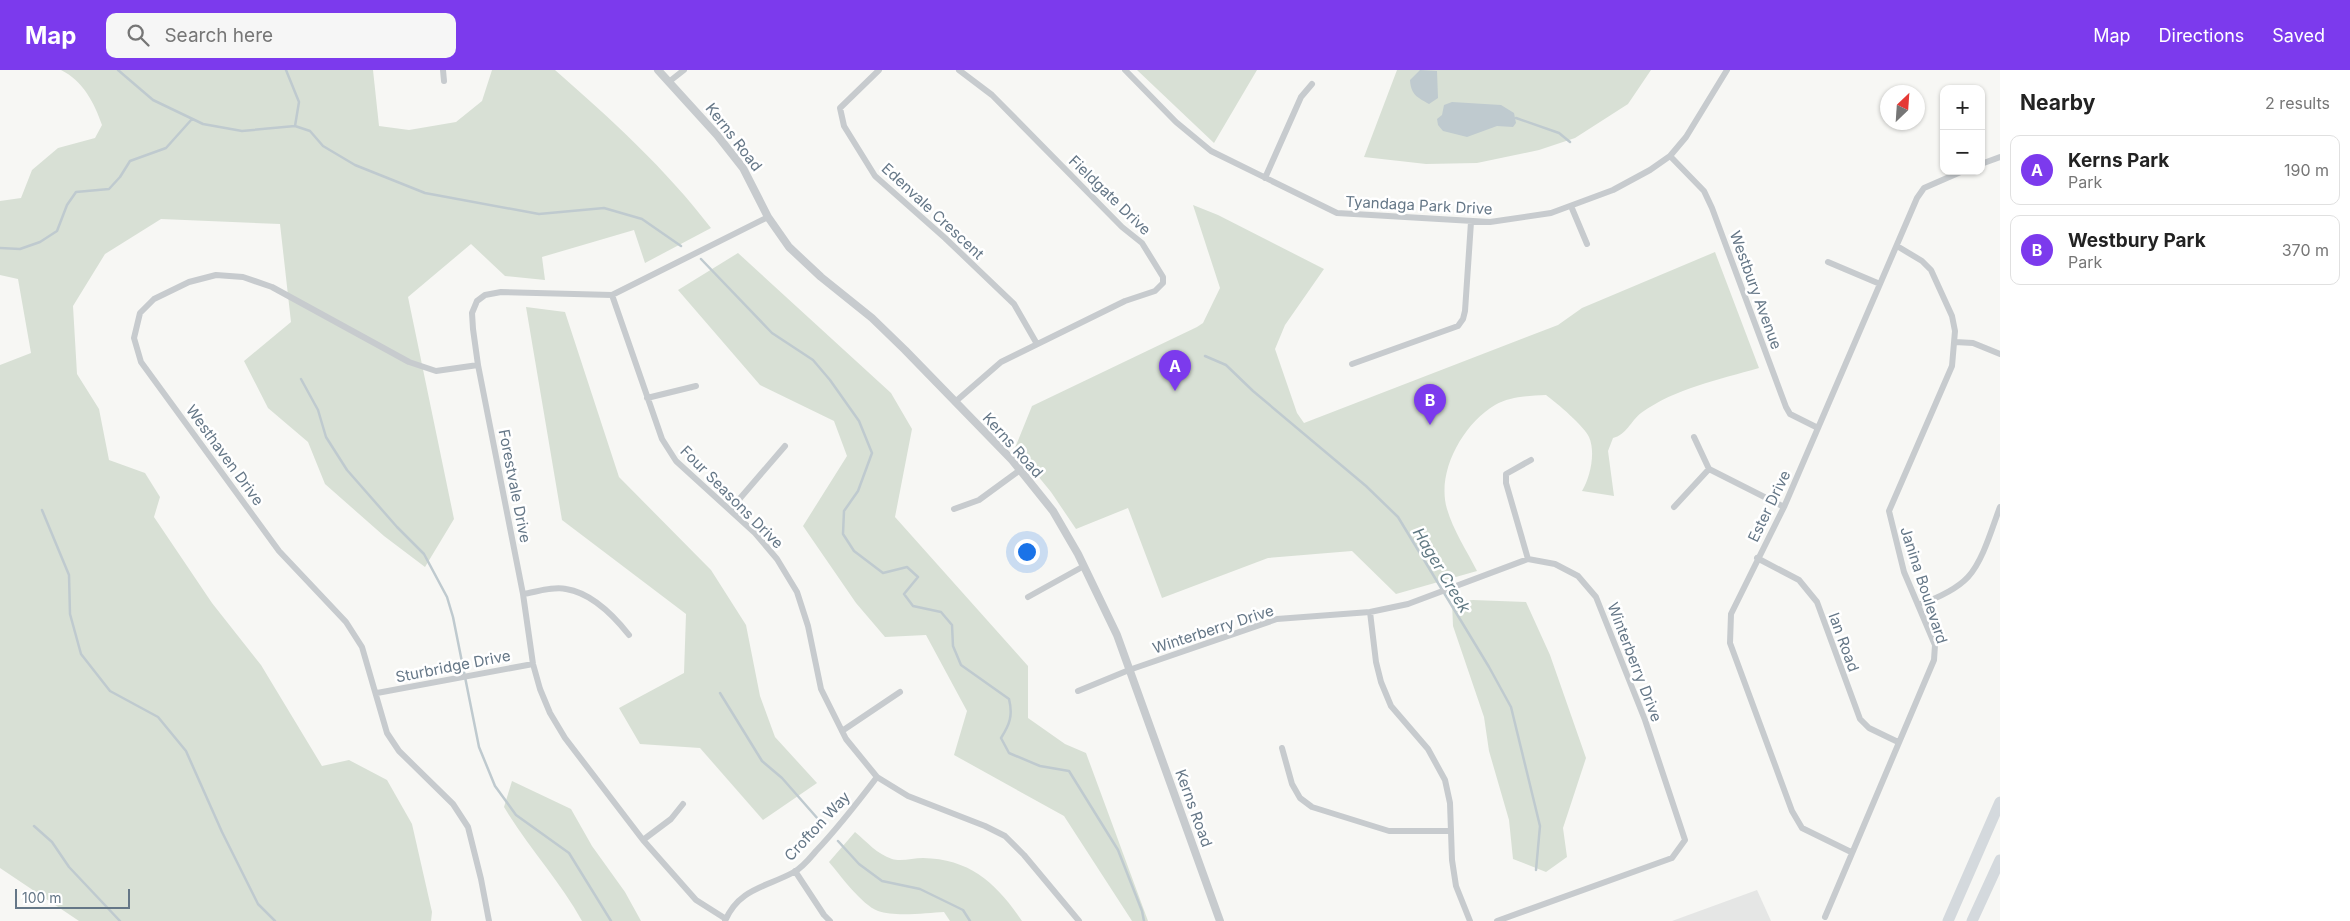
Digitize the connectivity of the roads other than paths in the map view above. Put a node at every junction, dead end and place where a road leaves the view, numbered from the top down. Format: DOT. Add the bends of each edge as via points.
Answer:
graph roads {
  1 [pos="443,70"];
  2 [pos="658,70"];
  3 [pos="684,70"];
  4 [pos="879,70"];
  5 [pos="959,70"];
  6 [pos="1125,70"];
  7 [pos="1727,70"];
  8 [pos="444,81"];
  9 [pos="670,81"];
  10 [pos="1312,84"];
  11 [pos="1670,156"];
  12 [pos="2000,157"];
  13 [pos="1985,163"];
  14 [pos="1954,175"];
  15 [pos="1265,178"];
  16 [pos="1571,206"];
  17 [pos="768,217"];
  18 [pos="1471,222"];
  19 [pos="1587,244"];
  20 [pos="1896,246"];
  21 [pos="1828,262"];
  22 [pos="1880,284"];
  23 [pos="612,295"];
  24 [pos="1955,342"];
  25 [pos="1037,344"];
  26 [pos="2000,354"];
  27 [pos="1352,364"];
  28 [pos="478,365"];
  29 [pos="696,386"];
  30 [pos="647,398"];
  31 [pos="955,402"];
  32 [pos="1818,428"];
  33 [pos="1694,437"];
  34 [pos="785,446"];
  35 [pos="1531,460"];
  36 [pos="1709,469"];
  37 [pos="1020,470"];
  38 [pos="1674,507"];
  39 [pos="2000,507"];
  40 [pos="1784,508"];
  41 [pos="954,509"];
  42 [pos="730,510"];
  43 [pos="1758,558"];
  44 [pos="1528,559"];
  45 [pos="1084,566"];
  46 [pos="523,594"];
  47 [pos="1028,596"];
  48 [pos="1918,605"];
  49 [pos="1370,612"];
  50 [pos="629,635"];
  51 [pos="533,664"];
  52 [pos="1129,670"];
  53 [pos="1078,691"];
  54 [pos="900,692"];
  55 [pos="377,693"];
  56 [pos="842,731"];
  57 [pos="1898,742"];
  58 [pos="1282,748"];
  59 [pos="877,777"];
  60 [pos="2000,802"];
  61 [pos="683,804"];
  62 [pos="1451,831"];
  63 [pos="643,840"];
  64 [pos="1851,852"];
  65 [pos="2000,860"];
  66 [pos="795,871"];
  67 [pos="2000,874"];
  68 [pos="1825,917"];
  69 [pos="1948,919"];
  70 [pos="726,920"];
  71 [pos="489,921"];
  72 [pos="830,921"];
  73 [pos="1078,921"];
  74 [pos="1220,921"];
  75 [pos="1470,921"];
  76 [pos="1497,921"];
  77 [pos="1972,921"];
  78 [pos="1981,921"];
  1 -- 8 [label="street"];
  2 -- 9 [label="street, Kerns Road"];
  3 -- 9 [label="street"];
  4 -- 25 [label="street, Edenvale Crescent" via="840,108 844,126 875,176 1014,304"];
  5 -- 25 [label="street, Fieldgate Drive" via="992,95 1142,243 1162,273 1163,283 1155,291"];
  6 -- 15 [label="street, Tyandaga Park Drive" via="1197,141"];
  7 -- 11 [label="street, Tyandaga Park Drive" via="1686,137"];
  9 -- 17 [label="street, Kerns Road" via="743,168"];
  10 -- 15 [label="street" via="1301,96"];
  11 -- 16 [label="street, Tyandaga Park Drive" via="1636,179"];
  11 -- 32 [label="street, Westbury Avenue" via="1704,191 1712,208 1786,407 1790,414"];
  12 -- 13 [label="street"];
  14 -- 20 [label="street, Ester Drive" via="1924,188"];
  15 -- 18 [label="street, Tyandaga Park Drive" via="1342,214"];
  16 -- 18 [label="street, Tyandaga Park Drive" via="1510,220"];
  16 -- 19 [label="street"];
  17 -- 23 [label="street, Forestvale Drive"];
  17 -- 31 [label="street, Kerns Road" via="805,264 872,318"];
  18 -- 27 [label="street" via="1465,311 1458,326"];
  20 -- 22 [label="street, Ester Drive"];
  20 -- 24 [label="street, Janina Boulevard" via="1931,270 1952,316"];
  21 -- 22 [label="street"];
  22 -- 32 [label="street, Ester Drive"];
  23 -- 28 [label="street, Forestvale Drive" via="485,294 477,301 472,313"];
  23 -- 30 [label="street, Four Seasons Drive"];
  24 -- 26 [label="street" via="1973,343"];
  24 -- 48 [label="street, Janina Boulevard" via="1952,366 1889,511 1904,572"];
  25 -- 31 [label="street, Fieldgate Drive" via="1001,362"];
  28 -- 46 [label="street, Forestvale Drive"];
  28 -- 55 [label="street, Westhaven Drive" via="436,371 409,362 272,287 243,277 216,275 189,282 154,299 140,313 135,327 135,348 141,362 279,551 346,622 362,646"];
  29 -- 30 [label="street"];
  30 -- 42 [label="street, Four Seasons Drive" via="662,439 676,461"];
  31 -- 37 [label="street, Kerns Road"];
  32 -- 40 [label="street, Ester Drive"];
  33 -- 36 [label="street"];
  34 -- 42 [label="street"];
  35 -- 44 [label="street" via="1506,474"];
  36 -- 38 [label="street"];
  36 -- 40 [label="street"];
  37 -- 41 [label="street" via="979,500"];
  37 -- 45 [label="street, Kerns Road" via="1053,511"];
  39 -- 48 [label="street" via="1968,578 1942,596"];
  40 -- 43 [label="street, Ester Drive"];
  42 -- 56 [label="street, Four Seasons Drive" via="755,533 797,592 808,626 821,689"];
  43 -- 57 [label="street, Ian Road" via="1799,580 1817,602 1860,719 1869,728"];
  43 -- 64 [label="street, Ester Drive" via="1731,614 1730,643 1792,811 1802,828"];
  44 -- 49 [label="street, Winterberry Drive" via="1408,604"];
  44 -- 76 [label="street, Winterberry Drive" via="1555,564 1578,576 1596,597 1645,720 1685,840 1672,858"];
  45 -- 47 [label="street"];
  45 -- 52 [label="street, Kerns Road" via="1117,635"];
  46 -- 50 [label="street" via="565,588 585,595 616,619"];
  46 -- 51 [label="street, Forestvale Drive"];
  48 -- 57 [label="street, Janina Boulevard" via="1935,645 1934,660"];
  49 -- 52 [label="street, Winterberry Drive" via="1277,619"];
  49 -- 62 [label="street" via="1381,682 1391,706 1428,749 1445,780"];
  51 -- 55 [label="street, Sturbridge Drive"];
  51 -- 63 [label="street, Forestvale Drive" via="550,713 565,738"];
  52 -- 53 [label="street, Winterberry Drive"];
  52 -- 74 [label="street, Kerns Road"];
  54 -- 56 [label="street"];
  55 -- 71 [label="street, Westhaven Drive" via="387,733 399,752 453,804 468,827"];
  56 -- 59 [label="street, Four Seasons Drive"];
  57 -- 64 [label="street, Janina Boulevard"];
  58 -- 62 [label="street" via="1292,784 1300,798 1312,807 1389,831"];
  59 -- 66 [label="street, Crofton Way" via="827,839"];
  59 -- 73 [label="street, Four Seasons Drive" via="908,796 1005,836"];
  60 -- 69 [label="highway"];
  61 -- 63 [label="street" via="672,819"];
  62 -- 75 [label="street" via="1456,886"];
  63 -- 70 [label="street, Forestvale Drive" via="696,900"];
  64 -- 68 [label="street, Janina Boulevard"];
  65 -- 77 [label="highway"];
  66 -- 70 [label="street, Crofton Way" via="752,890 734,904"];
  66 -- 72 [label="street"];
  67 -- 78 [label="highway"];
}
